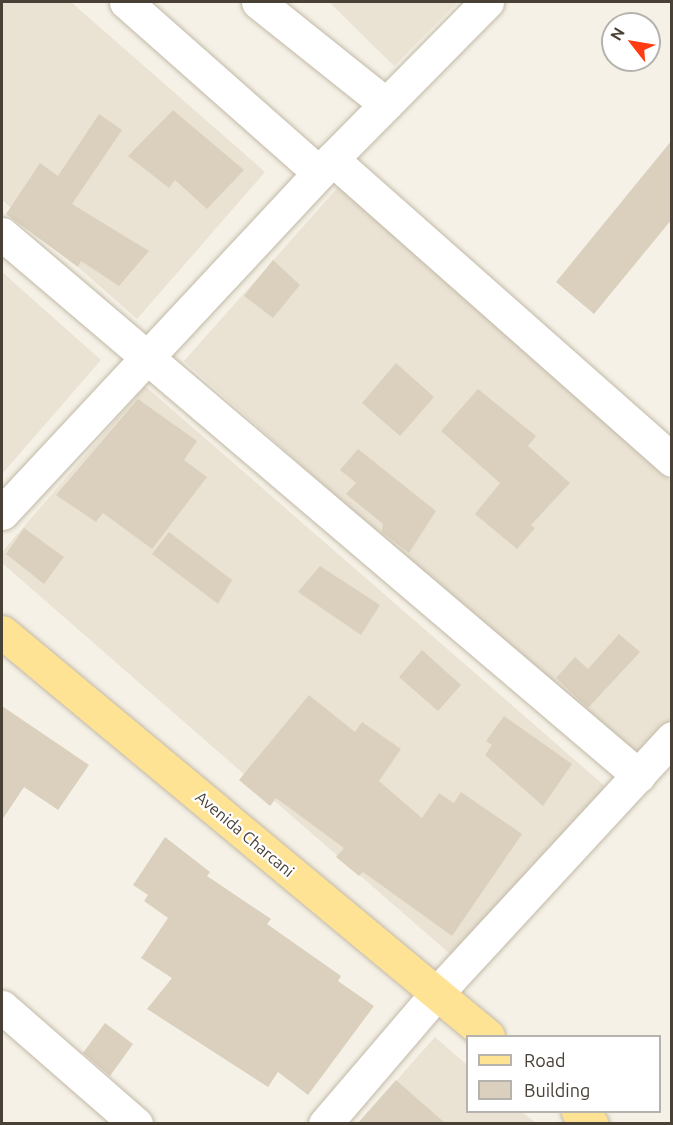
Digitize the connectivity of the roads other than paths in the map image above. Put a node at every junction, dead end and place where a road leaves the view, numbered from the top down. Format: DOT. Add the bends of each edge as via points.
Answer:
graph roads {
  1 [pos="126,2"];
  2 [pos="258,2"];
  3 [pos="487,2"];
  4 [pos="386,104"];
  5 [pos="325,166"];
  6 [pos="2,234"];
  7 [pos="148,358"];
  8 [pos="672,460"];
  9 [pos="2,513"];
  10 [pos="2,632"];
  11 [pos="672,738"];
  12 [pos="639,776"];
  13 [pos="437,993"];
  14 [pos="2,1007"];
  15 [pos="487,1035"];
  16 [pos="579,1113"];
  17 [pos="136,1124"];
  18 [pos="325,1124"];
  19 [pos="592,1124"];
  1 -- 5 [label="street"];
  2 -- 4 [label="street"];
  3 -- 4 [label="street"];
  4 -- 5 [label="street"];
  5 -- 7 [label="street"];
  5 -- 8 [label="street"];
  6 -- 7 [label="street"];
  7 -- 9 [label="street"];
  7 -- 12 [label="street"];
  10 -- 13 [label="main road, Avenida Charcani"];
  11 -- 12 [label="street"];
  12 -- 13 [label="street"];
  13 -- 15 [label="main road, Avenida Charcani"];
  13 -- 18 [label="street"];
  14 -- 17 [label="street"];
  16 -- 19 [label="main road"];
}
